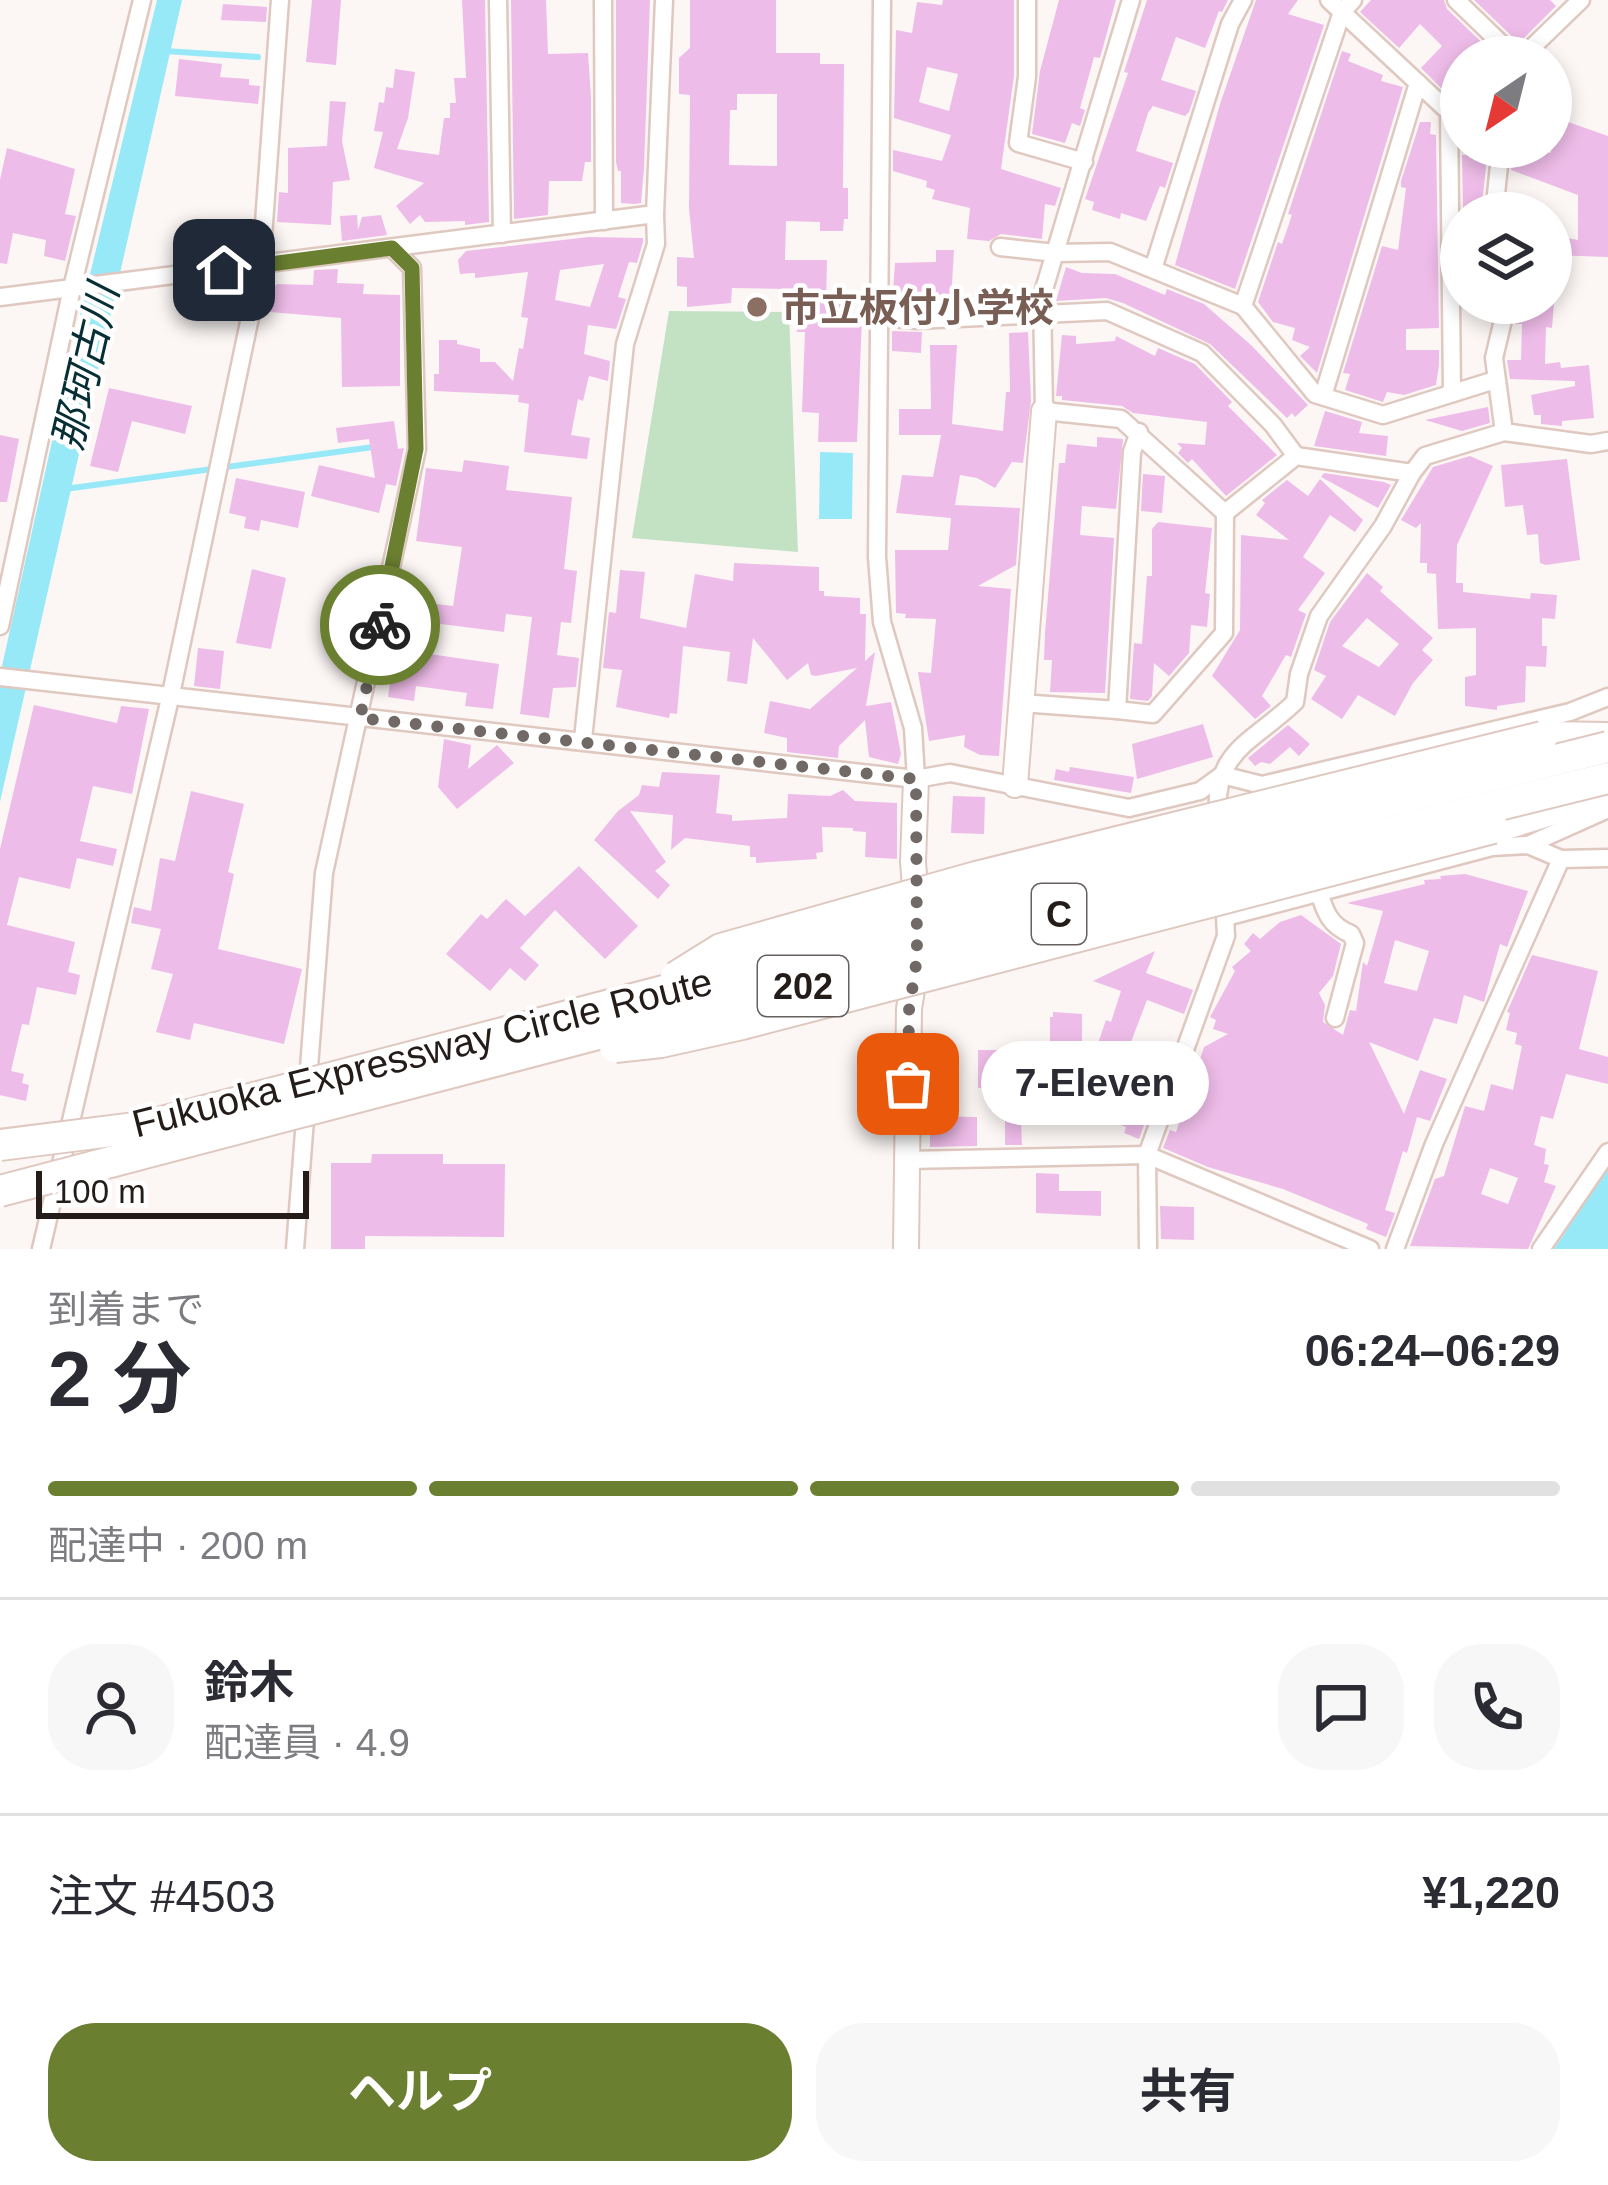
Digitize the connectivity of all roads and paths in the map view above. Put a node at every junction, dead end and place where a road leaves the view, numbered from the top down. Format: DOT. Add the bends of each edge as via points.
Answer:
graph roads {
  1 [pos="142,0"];
  2 [pos="280,0"];
  3 [pos="498,0"];
  4 [pos="603,0"];
  5 [pos="664,0"];
  6 [pos="882,0"];
  7 [pos="1027,0"];
  8 [pos="1243,0"];
  9 [pos="1456,0"];
  10 [pos="1579,0"];
  11 [pos="1132,3"];
  12 [pos="1341,4"];
  13 [pos="1496,36"];
  14 [pos="1541,36"];
  15 [pos="1418,83"];
  16 [pos="1084,162"];
  17 [pos="655,214"];
  18 [pos="604,221"];
  19 [pos="502,234"];
  20 [pos="1000,247"];
  21 [pos="392,248"];
  22 [pos="1056,253"];
  23 [pos="260,266"];
  24 [pos="1153,269"];
  25 [pos="72,289"];
  26 [pos="0,297"];
  27 [pos="1243,306"];
  28 [pos="1045,314"];
  29 [pos="879,317"];
  30 [pos="1502,324"];
  31 [pos="1495,380"];
  32 [pos="1452,393"];
  33 [pos="1323,396"];
  34 [pos="1044,411"];
  35 [pos="1139,432"];
  36 [pos="1504,432"];
  37 [pos="1608,441"];
  38 [pos="1296,456"];
  39 [pos="1412,473"];
  40 [pos="1225,513"];
  41 [pos="0,626"];
  42 [pos="0,676"];
  43 [pos="171,694"];
  44 [pos="1608,697"];
  45 [pos="1022,703"];
  46 [pos="1118,710"];
  47 [pos="360,718"];
  48 [pos="583,740"];
  49 [pos="1608,743"];
  50 [pos="1222,775"];
  51 [pos="916,779"];
  52 [pos="1608,781"];
  53 [pos="1015,784"];
  54 [pos="1608,809"];
  55 [pos="1220,839"];
  56 [pos="1528,845"];
  57 [pos="1608,858"];
  58 [pos="1561,859"];
  59 [pos="1222,878"];
  60 [pos="1319,892"];
  61 [pos="1226,917"];
  62 [pos="918,920"];
  63 [pos="917,958"];
  64 [pos="646,996"];
  65 [pos="1335,1018"];
  66 [pos="512,1058"];
  67 [pos="309,1076"];
  68 [pos="305,1119"];
  69 [pos="142,1127"];
  70 [pos="65,1142"];
  71 [pos="0,1144"];
  72 [pos="1608,1152"];
  73 [pos="1147,1155"];
  74 [pos="907,1160"];
  75 [pos="0,1162"];
  76 [pos="54,1190"];
  77 [pos="0,1191"];
  78 [pos="0,1203"];
  79 [pos="41,1249"];
  80 [pos="295,1249"];
  81 [pos="906,1249"];
  82 [pos="1148,1249"];
  83 [pos="1370,1249"];
  84 [pos="1395,1249"];
  85 [pos="1541,1249"];
  1 -- 25 [label="street"];
  2 -- 23 [label="street"];
  3 -- 19 [label="street"];
  4 -- 18 [label="street"];
  5 -- 17 [label="street"];
  6 -- 29 [label="street"];
  7 -- 16 [label="street" via="1018,143"];
  8 -- 24 [label="street"];
  9 -- 13 [label="street"];
  10 -- 14 [label="street"];
  11 -- 16 [label="street"];
  12 -- 15 [label="street"];
  12 -- 27 [label="street"];
  15 -- 32 [label="street" via="1449,112"];
  15 -- 33 [label="street"];
  16 -- 22 [label="street"];
  17 -- 18 [label="street"];
  17 -- 48 [label="street" via="656,244 625,344"];
  18 -- 19 [label="street"];
  19 -- 21 [label="street"];
  20 -- 22 [label="street"];
  21 -- 23 [label="street"];
  21 -- 47 [label="street" via="412,268 416,449"];
  22 -- 24 [label="street" via="1110,252"];
  22 -- 28 [label="street" via="1042,296"];
  23 -- 25 [label="street"];
  23 -- 43 [label="street"];
  24 -- 27 [label="street"];
  25 -- 26 [label="street"];
  25 -- 41 [label="street"];
  27 -- 33 [label="street"];
  28 -- 29 [label="street"];
  28 -- 34 [label="street"];
  28 -- 38 [label="street" via="1107,311 1202,353"];
  29 -- 51 [label="street" via="882,622 913,728"];
  30 -- 31 [label="street"];
  31 -- 32 [label="street"];
  31 -- 36 [label="street"];
  32 -- 33 [label="street" via="1383,415"];
  34 -- 35 [label="street" via="1121,419"];
  34 -- 45 [label="street"];
  35 -- 40 [label="street"];
  35 -- 46 [label="street"];
  36 -- 37 [label="street"];
  36 -- 39 [label="street" via="1425,457"];
  38 -- 39 [label="street"];
  38 -- 40 [label="street"];
  39 -- 50 [label="street" via="1319,616 1295,702 1230,755"];
  40 -- 46 [label="street" via="1224,633 1153,714"];
  42 -- 43 [label="street"];
  43 -- 47 [label="street"];
  43 -- 70 [label="street"];
  44 -- 50 [label="street" via="1262,785"];
  45 -- 46 [label="street"];
  45 -- 53 [label="street"];
  47 -- 48 [label="street"];
  47 -- 67 [label="street" via="324,874"];
  48 -- 51 [label="street"];
  49 -- 55 [label="highway, 202"];
  49 -- 64 [label="highway, Fukuoka Expressway Circle Route / C, bridge"];
  49 -- 64 [label="highway, bridge" via="1542,737 976,877 721,949"];
  50 -- 53 [label="street" via="1200,791 1129,808"];
  50 -- 55 [label="street"];
  51 -- 53 [label="street" via="950,773"];
  51 -- 62 [label="street"];
  52 -- 59 [label="highway, 202"];
  52 -- 66 [label="highway, Fukuoka Expressway Circle Route / C, bridge" via="1237,868"];
  52 -- 66 [label="highway, bridge" via="1567,805 1493,828 742,1024"];
  54 -- 56 [label="street"];
  55 -- 59 [label="street"];
  55 -- 62 [label="highway, 202"];
  56 -- 58 [label="street"];
  56 -- 60 [label="street"];
  57 -- 58 [label="street"];
  58 -- 84 [label="street" via="1433,1144"];
  59 -- 61 [label="street"];
  59 -- 63 [label="highway, 202"];
  60 -- 61 [label="street"];
  60 -- 65 [label="street" via="1330,921 1355,943"];
  61 -- 73 [label="street"];
  62 -- 63 [label="street"];
  62 -- 67 [label="highway, 202"];
  63 -- 68 [label="highway, 202"];
  63 -- 74 [label="street"];
  64 -- 69 [label="highway, Fukuoka Expressway Circle Route / C, bridge"];
  66 -- 77 [label="highway, Fukuoka Expressway Circle Route / C, bridge"];
  67 -- 68 [label="street"];
  67 -- 70 [label="highway, 202"];
  68 -- 76 [label="highway, 202"];
  68 -- 80 [label="street"];
  69 -- 71 [label="highway, Fukuoka Expressway Circle Route, bridge"];
  69 -- 75 [label="highway, bridge"];
  70 -- 75 [label="highway, 202"];
  70 -- 76 [label="street"];
  72 -- 85 [label="street"];
  73 -- 74 [label="street"];
  73 -- 82 [label="street"];
  73 -- 83 [label="street"];
  74 -- 81 [label="street"];
  76 -- 78 [label="highway, 202"];
  76 -- 79 [label="street"];
}
